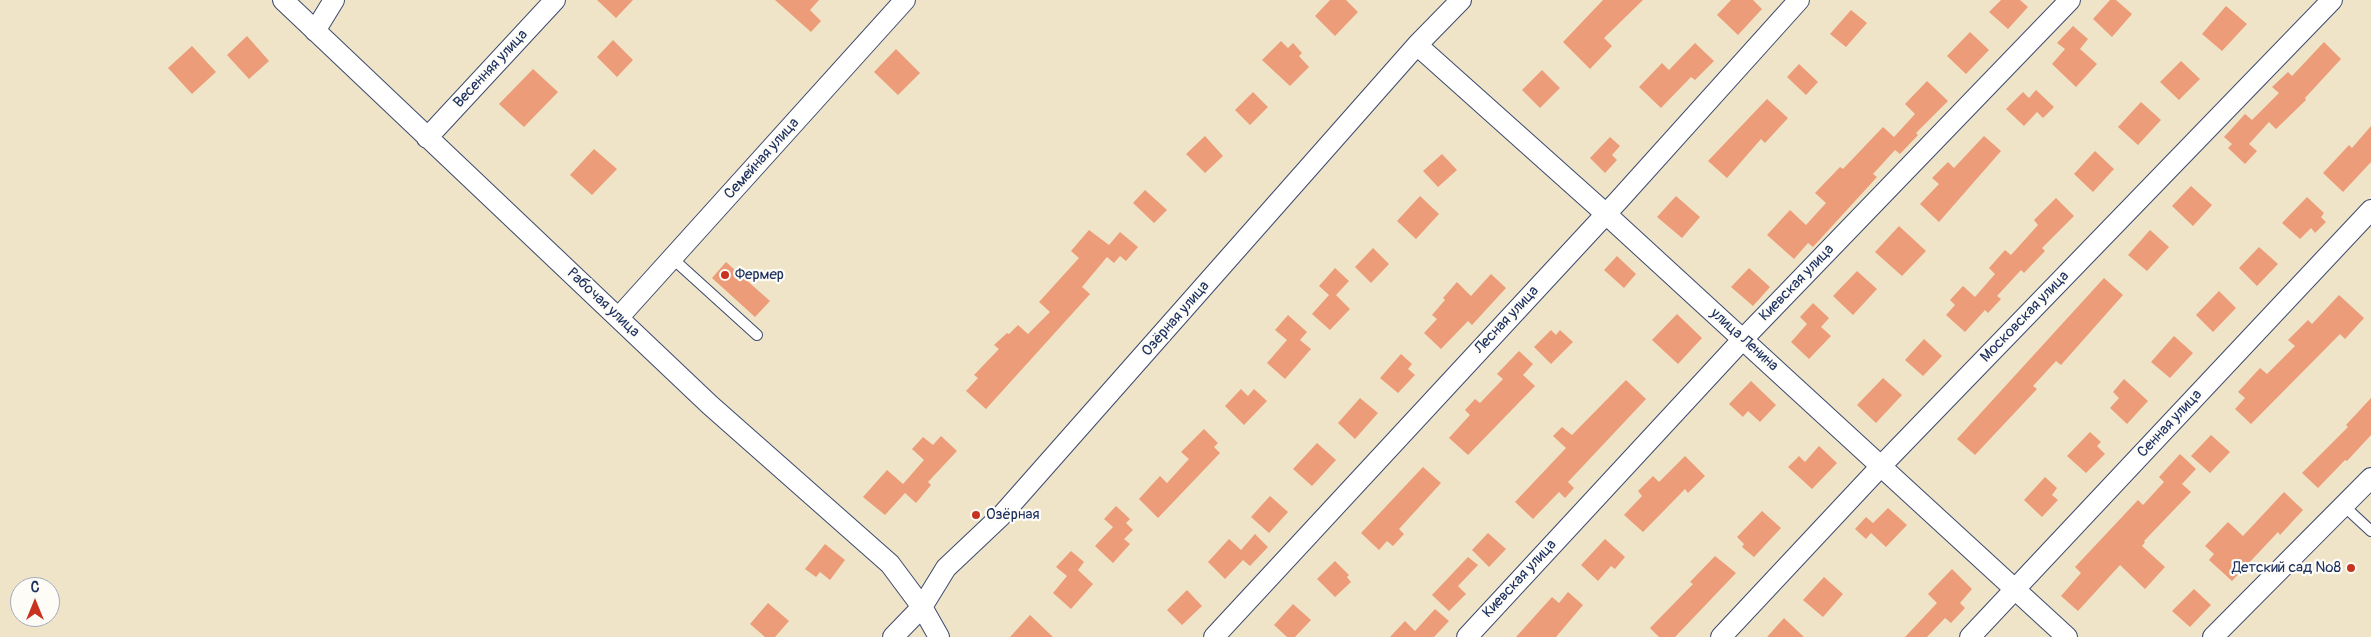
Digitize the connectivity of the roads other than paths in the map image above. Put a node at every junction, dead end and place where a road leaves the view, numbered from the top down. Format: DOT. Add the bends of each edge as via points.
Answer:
graph roads {
  1 [pos="282,0"];
  2 [pos="334,0"];
  3 [pos="555,0"];
  4 [pos="905,0"];
  5 [pos="1461,0"];
  6 [pos="1799,0"];
  7 [pos="2070,0"];
  8 [pos="2332,0"];
  9 [pos="315,31"];
  10 [pos="1417,45"];
  11 [pos="427,138"];
  12 [pos="2371,210"];
  13 [pos="1606,214"];
  14 [pos="672,258"];
  15 [pos="618,318"];
  16 [pos="757,335"];
  17 [pos="1743,339"];
  18 [pos="1882,465"];
  19 [pos="2371,478"];
  20 [pos="2344,506"];
  21 [pos="2371,531"];
  22 [pos="2015,588"];
  23 [pos="922,607"];
  24 [pos="893,637"];
  25 [pos="939,637"];
  26 [pos="1214,637"];
  27 [pos="1467,637"];
  28 [pos="1721,637"];
  29 [pos="1970,637"];
  30 [pos="2067,637"];
  31 [pos="2213,637"];
  1 -- 9 [label="street, Рабочая улица"];
  2 -- 9 [label="street"];
  3 -- 11 [label="street, Весенняя улица"];
  4 -- 14 [label="street, Семейная улица"];
  5 -- 10 [label="street, Озёрная улица"];
  6 -- 13 [label="street, Лесная улица"];
  7 -- 17 [label="street, Киевская улица"];
  8 -- 18 [label="street, Московская улица"];
  9 -- 11 [label="street, Рабочая улица"];
  10 -- 13 [label="street, улица Ленина"];
  10 -- 23 [label="street, Озёрная улица" via="1001,516 946,568"];
  11 -- 15 [label="street, Рабочая улица"];
  12 -- 22 [label="street, Сенная улица"];
  13 -- 17 [label="street, улица Ленина"];
  13 -- 26 [label="street, Лесная улица"];
  14 -- 15 [label="street, Семейная улица"];
  14 -- 16 [label="lane"];
  15 -- 23 [label="street, Рабочая улица" via="710,405 890,564"];
  17 -- 18 [label="street, улица Ленина"];
  17 -- 27 [label="street, Киевская улица"];
  18 -- 22 [label="street, улица Ленина"];
  18 -- 28 [label="street, Московская улица"];
  19 -- 20 [label="street"];
  20 -- 21 [label="lane"];
  20 -- 31 [label="street"];
  22 -- 29 [label="street, Сенная улица"];
  22 -- 30 [label="street, улица Ленина"];
  23 -- 24 [label="street, Озёрная улица"];
  23 -- 25 [label="street, Рабочая улица"];
}
